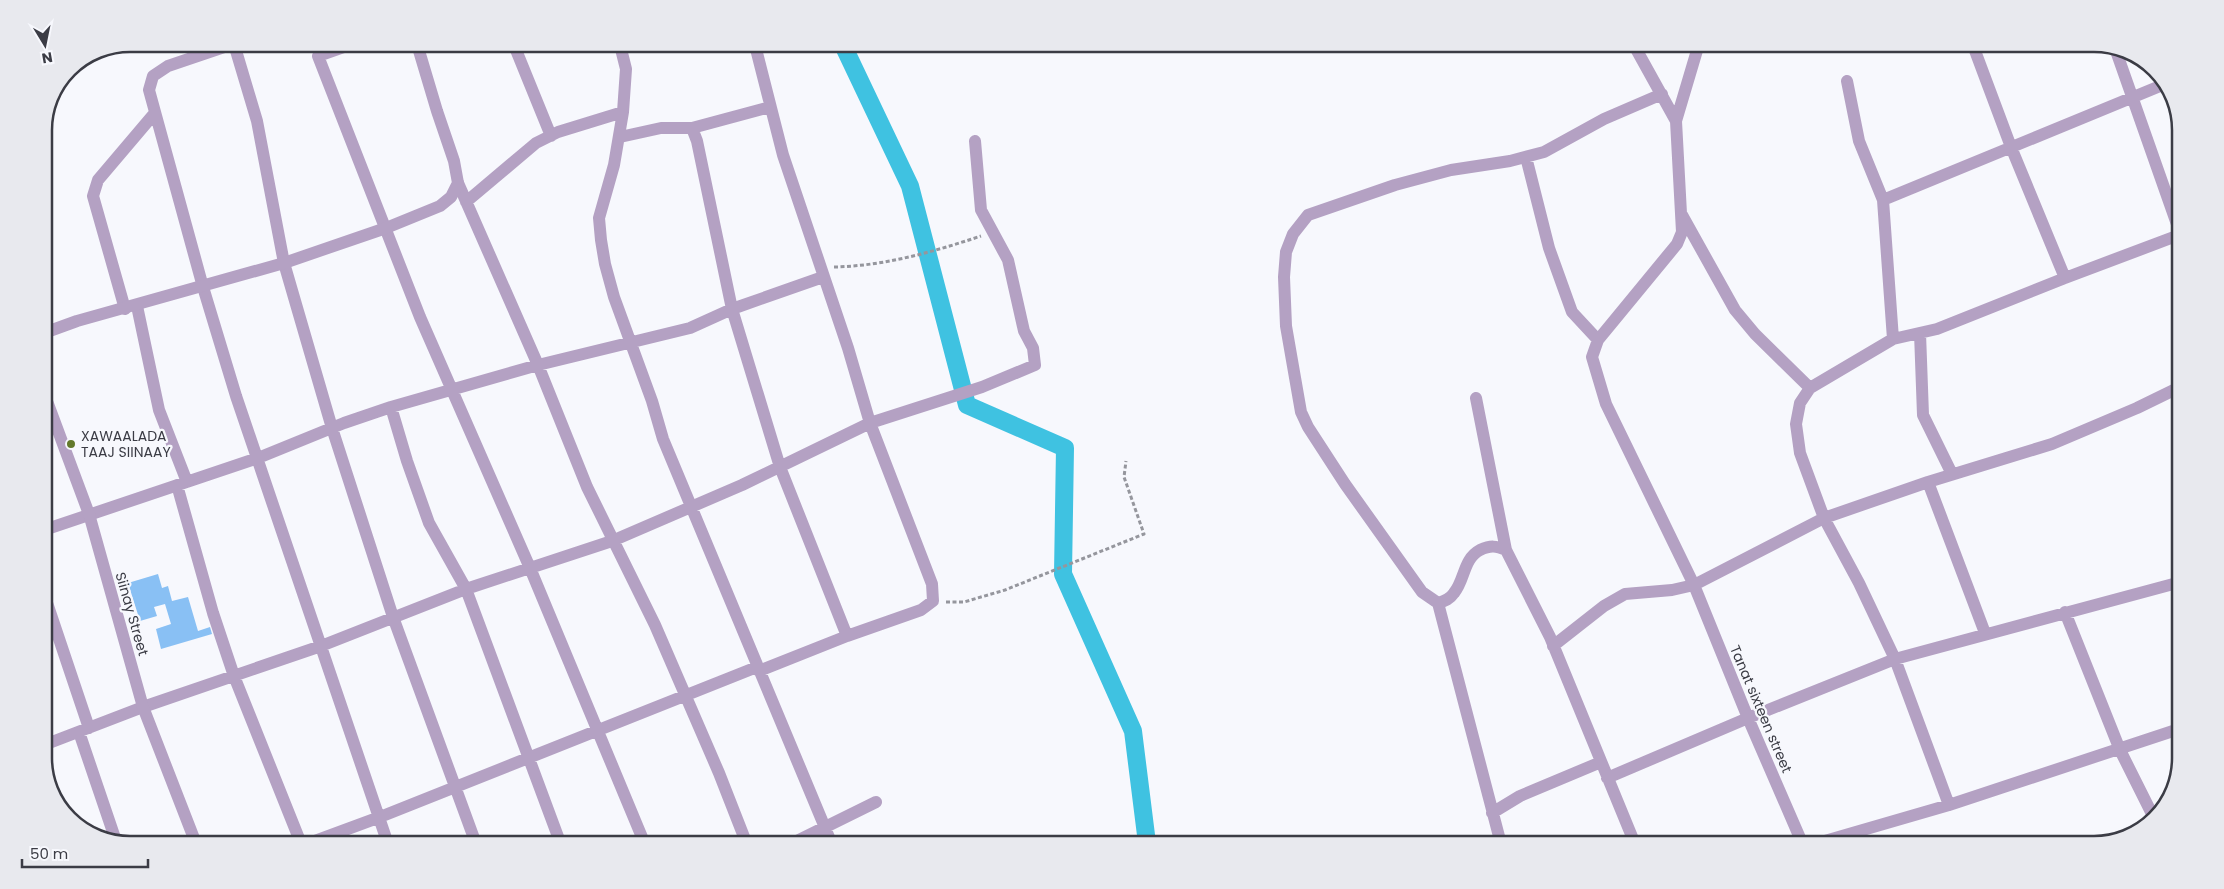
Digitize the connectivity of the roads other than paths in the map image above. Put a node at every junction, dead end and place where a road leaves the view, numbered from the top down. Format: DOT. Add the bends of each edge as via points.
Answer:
graph roads {
  1 [pos="210,52"];
  2 [pos="236,52"];
  3 [pos="329,52"];
  4 [pos="419,52"];
  5 [pos="517,52"];
  6 [pos="622,52"];
  7 [pos="757,52"];
  8 [pos="1638,52"];
  9 [pos="1697,52"];
  10 [pos="1975,52"];
  11 [pos="2118,57"];
  12 [pos="1847,81"];
  13 [pos="2157,87"];
  14 [pos="1662,94"];
  15 [pos="2130,97"];
  16 [pos="770,108"];
  17 [pos="623,112"];
  18 [pos="154,114"];
  19 [pos="1676,121"];
  20 [pos="692,128"];
  21 [pos="551,136"];
  22 [pos="620,137"];
  23 [pos="975,141"];
  24 [pos="2011,148"];
  25 [pos="1526,157"];
  26 [pos="458,183"];
  27 [pos="1883,200"];
  28 [pos="466,202"];
  29 [pos="2171,209"];
  30 [pos="1681,212"];
  31 [pos="386,228"];
  32 [pos="2171,238"];
  33 [pos="284,263"];
  34 [pos="822,272"];
  35 [pos="2065,278"];
  36 [pos="202,287"];
  37 [pos="131,307"];
  38 [pos="732,309"];
  39 [pos="52,330"];
  40 [pos="1920,333"];
  41 [pos="1893,339"];
  42 [pos="1598,340"];
  43 [pos="631,343"];
  44 [pos="538,365"];
  45 [pos="1810,388"];
  46 [pos="452,389"];
  47 [pos="2171,391"];
  48 [pos="1476,398"];
  49 [pos="392,407"];
  50 [pos="52,416"];
  51 [pos="870,424"];
  52 [pos="332,428"];
  53 [pos="258,458"];
  54 [pos="780,467"];
  55 [pos="1952,474"];
  56 [pos="1928,482"];
  57 [pos="182,483"];
  58 [pos="691,506"];
  59 [pos="89,514"];
  60 [pos="1824,518"];
  61 [pos="53,527"];
  62 [pos="612,541"];
  63 [pos="1506,550"];
  64 [pos="530,568"];
  65 [pos="2172,583"];
  66 [pos="1694,585"];
  67 [pos="466,589"];
  68 [pos="1438,603"];
  69 [pos="2065,612"];
  70 [pos="393,618"];
  71 [pos="53,624"];
  72 [pos="1985,633"];
  73 [pos="847,636"];
  74 [pos="321,646"];
  75 [pos="1553,646"];
  76 [pos="1895,659"];
  77 [pos="758,669"];
  78 [pos="234,676"];
  79 [pos="685,696"];
  80 [pos="143,707"];
  81 [pos="1748,718"];
  82 [pos="84,730"];
  83 [pos="596,730"];
  84 [pos="2172,731"];
  85 [pos="53,742"];
  86 [pos="2120,750"];
  87 [pos="529,756"];
  88 [pos="1601,762"];
  89 [pos="1608,778"];
  90 [pos="454,787"];
  91 [pos="876,802"];
  92 [pos="1949,805"];
  93 [pos="2151,812"];
  94 [pos="1492,813"];
  95 [pos="380,817"];
  96 [pos="825,828"];
  97 [pos="114,835"];
  98 [pos="193,836"];
  99 [pos="298,836"];
  100 [pos="329,836"];
  101 [pos="386,836"];
  102 [pos="473,836"];
  103 [pos="558,836"];
  104 [pos="641,836"];
  105 [pos="744,836"];
  106 [pos="808,836"];
  107 [pos="828,836"];
  108 [pos="1499,836"];
  109 [pos="1632,836"];
  110 [pos="1800,836"];
  111 [pos="1842,836"];
  1 -- 18 [label="street" via="168,66 153,76 149,90"];
  2 -- 33 [label="street" via="257,121"];
  3 -- 31 [label="street" via="318,56"];
  4 -- 26 [label="street"];
  5 -- 21 [label="street"];
  6 -- 17 [label="street" via="626,69"];
  7 -- 16 [label="street"];
  8 -- 14 [label="street"];
  9 -- 19 [label="street"];
  10 -- 24 [label="street"];
  11 -- 15 [label="street"];
  12 -- 27 [label="street" via="1859,141"];
  13 -- 15 [label="street"];
  14 -- 19 [label="street"];
  14 -- 25 [label="street" via="1604,119 1544,152"];
  15 -- 24 [label="street"];
  15 -- 29 [label="street"];
  16 -- 20 [label="street"];
  16 -- 34 [label="street"];
  17 -- 21 [label="street"];
  17 -- 22 [label="street"];
  18 -- 36 [label="street"];
  18 -- 37 [label="street" via="98,180 94,196"];
  19 -- 30 [label="street"];
  20 -- 22 [label="street" via="661,128"];
  20 -- 38 [label="street"];
  21 -- 28 [label="street" via="536,143"];
  22 -- 43 [label="street" via="599,218 608,281"];
  23 -- 51 [label="street" via="981,210 1008,260 1035,365 982,387"];
  24 -- 27 [label="street"];
  24 -- 35 [label="street"];
  25 -- 42 [label="street" via="1550,248 1572,312"];
  25 -- 68 [label="street" via="1451,170 1395,185 1308,215 1293,234 1286,252 1286,326 1301,412 1345,484 1422,592"];
  26 -- 28 [label="street"];
  26 -- 31 [label="street" via="451,197 440,206"];
  27 -- 41 [label="street"];
  28 -- 44 [label="street"];
  30 -- 42 [label="street" via="1682,232 1678,244"];
  30 -- 45 [label="street" via="1734,310"];
  31 -- 33 [label="street"];
  31 -- 46 [label="street"];
  32 -- 35 [label="street"];
  33 -- 36 [label="street"];
  33 -- 52 [label="street"];
  34 -- 38 [label="street"];
  34 -- 51 [label="street"];
  35 -- 40 [label="street" via="1938,329"];
  36 -- 37 [label="street"];
  36 -- 53 [label="street"];
  37 -- 39 [label="street"];
  37 -- 57 [label="street"];
  38 -- 43 [label="street" via="690,328"];
  38 -- 54 [label="street"];
  40 -- 41 [label="street"];
  40 -- 55 [label="street" via="1923,415"];
  41 -- 45 [label="street"];
  42 -- 66 [label="street, Tanat sixteen street" via="1592,358 1606,404"];
  43 -- 44 [label="street"];
  43 -- 58 [label="street"];
  44 -- 46 [label="street"];
  44 -- 62 [label="street"];
  45 -- 60 [label="street" via="1800,403 1796,424 1800,453"];
  46 -- 49 [label="street"];
  46 -- 64 [label="street"];
  47 -- 55 [label="street" via="2052,444"];
  48 -- 63 [label="street"];
  49 -- 52 [label="street"];
  49 -- 67 [label="street" via="429,523"];
  50 -- 59 [label="street, Siinay Street"];
  51 -- 54 [label="street"];
  51 -- 73 [label="street" via="932,584 933,601 921,610"];
  52 -- 53 [label="street"];
  52 -- 70 [label="street"];
  53 -- 57 [label="street"];
  53 -- 74 [label="street"];
  54 -- 58 [label="street"];
  54 -- 73 [label="street"];
  55 -- 56 [label="street"];
  56 -- 60 [label="street"];
  56 -- 72 [label="street"];
  57 -- 59 [label="street"];
  57 -- 78 [label="street" via="213,613"];
  58 -- 62 [label="street"];
  58 -- 77 [label="street"];
  59 -- 61 [label="street"];
  59 -- 80 [label="street, Siinay Street"];
  60 -- 66 [label="street"];
  60 -- 76 [label="street"];
  62 -- 64 [label="street"];
  62 -- 79 [label="street" via="655,625"];
  63 -- 68 [label="street" via="1488,546 1473,554 1456,592"];
  63 -- 75 [label="street"];
  64 -- 67 [label="street"];
  64 -- 83 [label="street"];
  65 -- 69 [label="street"];
  66 -- 75 [label="street" via="1625,594 1604,606"];
  66 -- 81 [label="street, Tanat sixteen street"];
  67 -- 70 [label="street"];
  67 -- 87 [label="street"];
  68 -- 94 [label="street"];
  69 -- 72 [label="street"];
  69 -- 86 [label="street"];
  70 -- 74 [label="street"];
  70 -- 90 [label="street"];
  71 -- 82 [label="street"];
  72 -- 76 [label="street"];
  73 -- 77 [label="street"];
  74 -- 78 [label="street"];
  74 -- 95 [label="street"];
  75 -- 88 [label="street"];
  76 -- 81 [label="street"];
  76 -- 92 [label="street"];
  77 -- 79 [label="street"];
  77 -- 96 [label="street"];
  78 -- 80 [label="street"];
  78 -- 99 [label="street"];
  79 -- 83 [label="street"];
  79 -- 105 [label="street"];
  80 -- 82 [label="street"];
  80 -- 98 [label="street, Siinay Street"];
  81 -- 89 [label="street"];
  81 -- 110 [label="street, Tanat sixteen street"];
  82 -- 85 [label="street"];
  82 -- 97 [label="street"];
  83 -- 87 [label="street"];
  83 -- 104 [label="street"];
  84 -- 86 [label="street"];
  86 -- 92 [label="street"];
  86 -- 93 [label="street"];
  87 -- 90 [label="street"];
  87 -- 103 [label="street"];
  88 -- 89 [label="street"];
  88 -- 94 [label="street" via="1520,796"];
  89 -- 109 [label="street"];
  90 -- 95 [label="street"];
  90 -- 102 [label="street"];
  91 -- 96 [label="street"];
  92 -- 111 [label="street"];
  94 -- 108 [label="street"];
  95 -- 100 [label="street"];
  95 -- 101 [label="street"];
  96 -- 106 [label="street"];
  96 -- 107 [label="street"];
}
